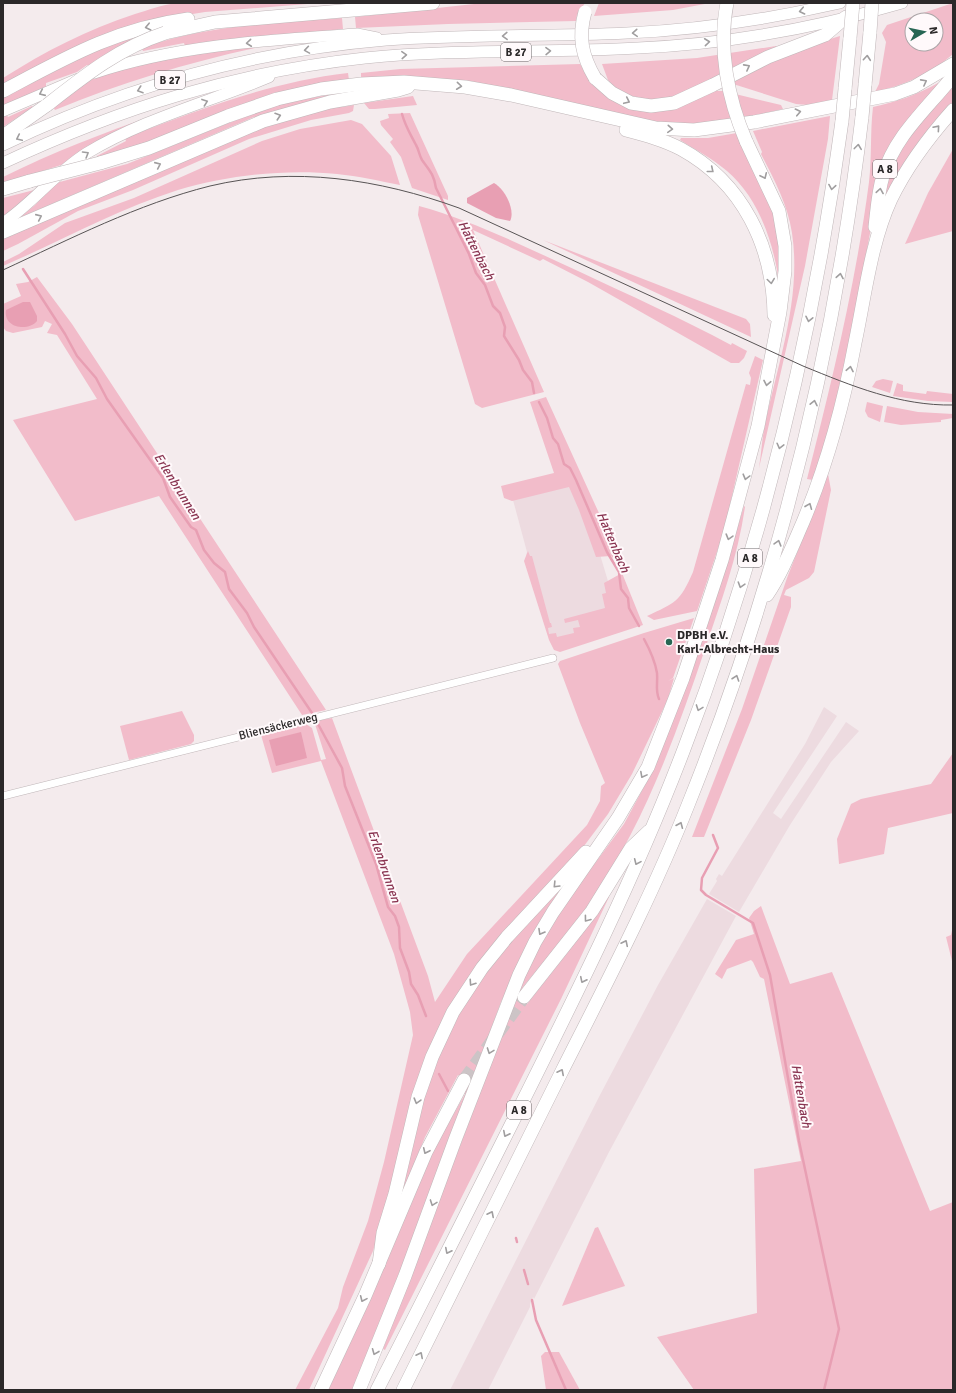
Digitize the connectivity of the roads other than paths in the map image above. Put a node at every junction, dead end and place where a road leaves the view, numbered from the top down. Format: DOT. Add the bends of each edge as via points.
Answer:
graph roads {
  1 [pos="433,3"];
  2 [pos="726,3"];
  3 [pos="840,3"];
  4 [pos="853,3"];
  5 [pos="872,3"];
  6 [pos="902,3"];
  7 [pos="588,7"];
  8 [pos="846,17"];
  9 [pos="215,22"];
  10 [pos="344,40"];
  11 [pos="953,64"];
  12 [pos="290,68"];
  13 [pos="953,76"];
  14 [pos="357,90"];
  15 [pos="3,91"];
  16 [pos="953,110"];
  17 [pos="3,111"];
  18 [pos="604,117"];
  19 [pos="3,136"];
  20 [pos="3,145"];
  21 [pos="3,163"];
  22 [pos="3,189"];
  23 [pos="3,224"];
  24 [pos="3,232"];
  25 [pos="867,285"];
  26 [pos="774,345"];
  27 [pos="760,607"];
  28 [pos="553,658"];
  29 [pos="3,796"];
  30 [pos="653,827"];
  31 [pos="602,842"];
  32 [pos="524,997"];
  33 [pos="464,1080"];
  34 [pos="379,1264"];
  35 [pos="321,1390"];
  36 [pos="359,1390"];
  37 [pos="378,1390"];
  38 [pos="403,1390"];
  1 -- 9 [label="highway"];
  2 -- 26 [label="highway, A 8, one-way, bridge" via="723,31 727,79 734,111 774,196 783,227 785,271"];
  3 -- 10 [label="highway, B 27, one-way" via="745,22 674,30"];
  4 -- 30 [label="highway, A 8, one-way, bridge" via="842,121 828,217 788,417 770,488 713,672"];
  27 -- 5 [label="highway, A 8, one-way, bridge" via="797,474 825,353 845,247 862,117"];
  6 -- 8 [label="highway, B 27"];
  7 -- 8 [label="highway, one-way, bridge" via="580,30 581,46 595,78 612,93 632,103 651,106 674,102 768,57 825,35"];
  12 -- 8 [label="highway, B 27, one-way" via="430,54 668,46 757,35"];
  9 -- 15 [label="highway, one-way" via="200,18 127,33 82,49"];
  9 -- 19 [label="highway, bridge" via="165,33 138,43 110,58"];
  10 -- 17 [label="highway, one-way" via="198,49 143,58 68,82"];
  10 -- 20 [label="highway, B 27, one-way" via="164,82 76,113"];
  18 -- 11 [label="highway, one-way" via="656,128 715,128 895,94 920,84"];
  12 -- 21 [label="highway, B 27" via="220,83 137,107 64,135"];
  23 -- 12 [label="highway, one-way" via="69,166 94,149 142,126"];
  25 -- 13 [label="highway, A 8, one-way" via="880,185 891,154 898,141"];
  14 -- 18 [label="highway, one-way" via="420,83 482,89"];
  14 -- 22 [label="highway, bridge" via="309,92 264,103 149,148"];
  24 -- 14 [label="highway, one-way" via="250,126"];
  25 -- 16 [label="highway, one-way" via="882,222 891,200 922,146"];
  18 -- 26 [label="highway, one-way" via="625,130 680,149 708,167 735,193 755,225 767,258 772,293"];
  27 -- 25 [label="highway, A 8, one-way" via="783,568 827,460 844,401"];
  26 -- 31 [label="highway, A 8, one-way" via="758,426 741,493 686,671 648,767"];
  38 -- 27 [label="highway, A 8, one-way" via="592,1011 674,839 719,725"];
  28 -- 29 [label="street, Bliensäckerweg"];
  30 -- 32 [label="highway, A 8, one-way" via="631,848 592,911"];
  30 -- 37 [label="highway, A 8, one-way" via="553,1042"];
  31 -- 34 [label="highway, one-way" via="582,855 507,937 482,968 454,1012 432,1057 418,1097 383,1233"];
  31 -- 36 [label="highway, A 8, one-way" via="552,912 519,975"];
  33 -- 34 [label="highway, one-way" via="426,1152"];
  34 -- 35 [label="highway, one-way"];
}
